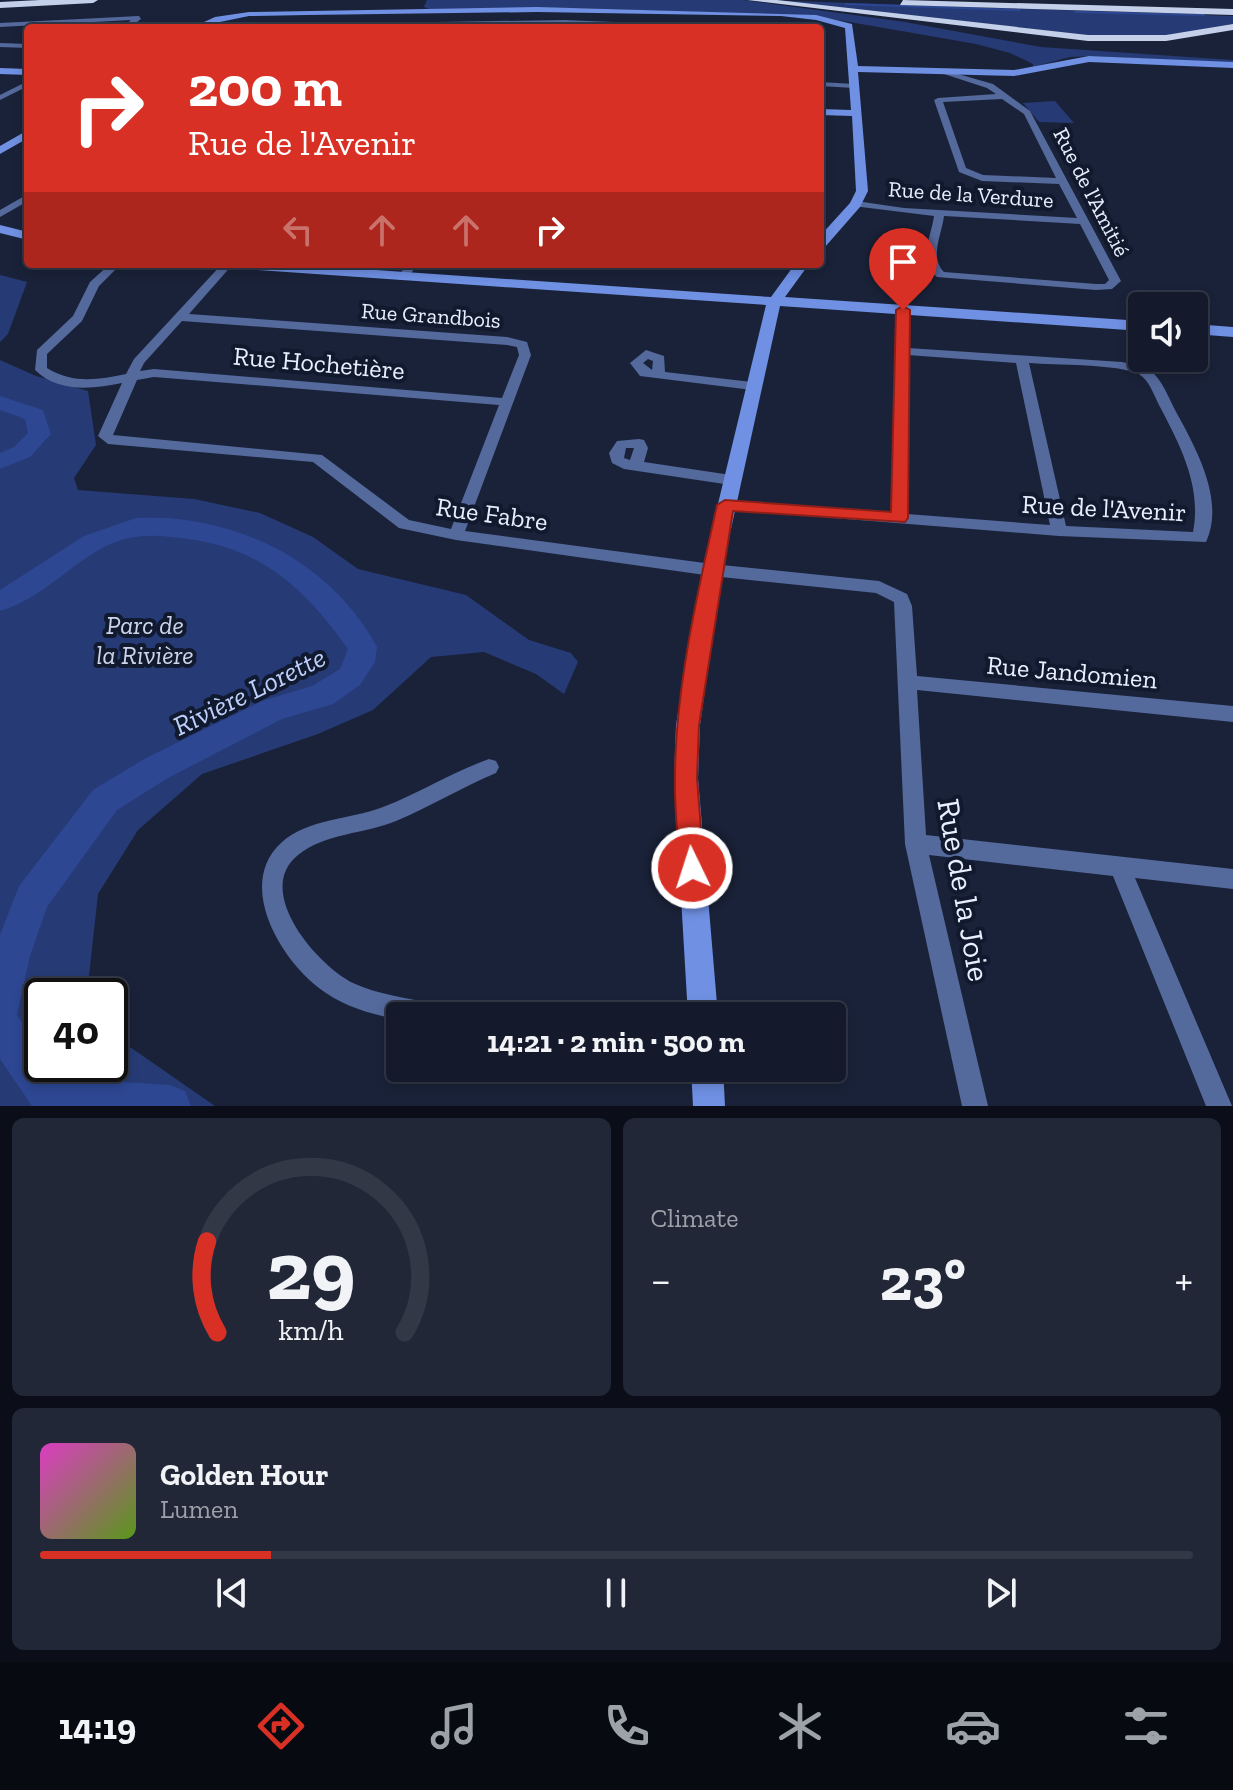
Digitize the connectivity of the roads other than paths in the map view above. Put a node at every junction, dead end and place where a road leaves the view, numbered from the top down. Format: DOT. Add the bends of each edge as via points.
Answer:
graph roads {
  1 [pos="93,0"];
  2 [pos="418,0"];
  3 [pos="752,0"];
  4 [pos="828,0"];
  5 [pos="942,0"];
  6 [pos="1083,0"];
  7 [pos="882,2"];
  8 [pos="896,3"];
  9 [pos="0,5"];
  10 [pos="546,9"];
  11 [pos="1233,10"];
  12 [pos="415,11"];
  13 [pos="1184,11"];
  14 [pos="57,24"];
  15 [pos="72,24"];
  16 [pos="130,24"];
  17 [pos="208,24"];
  18 [pos="546,24"];
  19 [pos="0,25"];
  20 [pos="1233,27"];
  21 [pos="0,45"];
  22 [pos="24,46"];
  23 [pos="1233,65"];
  24 [pos="853,69"];
  25 [pos="0,71"];
  26 [pos="24,72"];
  27 [pos="947,72"];
  28 [pos="824,84"];
  29 [pos="24,85"];
  30 [pos="854,86"];
  31 [pos="1004,96"];
  32 [pos="0,98"];
  33 [pos="824,112"];
  34 [pos="857,113"];
  35 [pos="24,136"];
  36 [pos="0,151"];
  37 [pos="1064,181"];
  38 [pos="24,199"];
  39 [pos="856,204"];
  40 [pos="939,213"];
  41 [pos="0,214"];
  42 [pos="1084,221"];
  43 [pos="0,229"];
  44 [pos="24,235"];
  45 [pos="824,240"];
  46 [pos="112,268"];
  47 [pos="224,268"];
  48 [pos="278,268"];
  49 [pos="409,268"];
  50 [pos="799,268"];
  51 [pos="403,278"];
  52 [pos="774,303"];
  53 [pos="903,310"];
  54 [pos="181,317"];
  55 [pos="1128,325"];
  56 [pos="1208,330"];
  57 [pos="1233,332"];
  58 [pos="902,351"];
  59 [pos="1022,360"];
  60 [pos="658,374"];
  61 [pos="129,379"];
  62 [pos="752,386"];
  63 [pos="507,402"];
  64 [pos="636,466"];
  65 [pos="731,480"];
  66 [pos="725,505"];
  67 [pos="899,518"];
  68 [pos="1059,531"];
  69 [pos="456,535"];
  70 [pos="712,570"];
  71 [pos="894,592"];
  72 [pos="907,682"];
  73 [pos="1233,714"];
  74 [pos="489,767"];
  75 [pos="916,844"];
  76 [pos="1119,865"];
  77 [pos="1233,879"];
  78 [pos="702,1002"];
  79 [pos="386,1004"];
  80 [pos="708,1082"];
  81 [pos="709,1106"];
  82 [pos="975,1106"];
  83 [pos="1219,1106"];
  1 -- 9 [label="highway"];
  2 -- 12 [label="street"];
  3 -- 20 [label="highway" via="1088,38 1175,37"];
  4 -- 7 [label="highway"];
  5 -- 13 [label="highway"];
  6 -- 11 [label="highway"];
  8 -- 13 [label="highway"];
  10 -- 12 [label="street"];
  10 -- 18 [label="street"];
  10 -- 24 [label="street" via="830,20 849,26"];
  11 -- 13 [label="highway"];
  12 -- 17 [label="street" via="237,15"];
  14 -- 19 [label="street"];
  15 -- 16 [label="street" via="139,18"];
  21 -- 22 [label="street"];
  23 -- 27 [label="street" via="1083,59 1021,73"];
  24 -- 27 [label="street"];
  24 -- 30 [label="street"];
  25 -- 26 [label="street"];
  27 -- 31 [label="street, Rue de l'Amitié"];
  28 -- 30 [label="street"];
  29 -- 32 [label="street"];
  30 -- 34 [label="street"];
  31 -- 37 [label="street, Rue de l'Amitié" via="1027,113"];
  31 -- 37 [label="street" via="938,100 962,170 982,178"];
  33 -- 34 [label="street"];
  34 -- 39 [label="street" via="862,191"];
  35 -- 36 [label="street"];
  37 -- 42 [label="street, Rue de l'Amitié"];
  38 -- 41 [label="street"];
  39 -- 40 [label="street, Rue de la Verdure"];
  39 -- 45 [label="street"];
  40 -- 42 [label="street, Rue de la Verdure"];
  40 -- 42 [label="street, Rue de l'Amitié" via="930,252 933,268 941,275 1113,285"];
  43 -- 44 [label="street"];
  46 -- 61 [label="street, Rue Hochetière" via="94,284 78,318 39,358 41,370 71,383"];
  47 -- 54 [label="street"];
  48 -- 51 [label="street"];
  49 -- 51 [label="street"];
  50 -- 52 [label="street"];
  51 -- 52 [label="street"];
  52 -- 53 [label="street"];
  52 -- 62 [label="street"];
  53 -- 55 [label="street"];
  53 -- 58 [label="street"];
  54 -- 61 [label="street" via="138,362"];
  54 -- 63 [label="street, Rue Grandbois" via="518,342 526,350"];
  56 -- 57 [label="street"];
  58 -- 59 [label="street, Rue de l'Avenir"];
  58 -- 67 [label="street"];
  59 -- 68 [label="street"];
  59 -- 68 [label="street, Rue de l'Avenir" via="1145,372 1203,490 1200,538"];
  60 -- 62 [label="street"];
  61 -- 63 [label="street, Rue Hochetière" via="154,373"];
  61 -- 69 [label="street, Rue Fabre" via="105,436 113,441 317,458 404,524"];
  62 -- 65 [label="street"];
  63 -- 69 [label="street, Rue Grandbois"];
  64 -- 65 [label="street"];
  65 -- 66 [label="street"];
  66 -- 67 [label="street, Rue de l'Avenir"];
  66 -- 70 [label="street"];
  67 -- 68 [label="street, Rue de l'Avenir"];
  69 -- 70 [label="street, Rue Fabre"];
  70 -- 71 [label="street, Rue Fabre"];
  70 -- 78 [label="street" via="688,725 686,778"];
  71 -- 72 [label="street, Rue de la Joie" via="904,606"];
  72 -- 73 [label="street, Rue Jandomien"];
  72 -- 75 [label="street, Rue de la Joie"];
  74 -- 79 [label="street" via="388,815 301,840 274,867 269,884 289,937 331,983"];
  75 -- 76 [label="street"];
  75 -- 82 [label="street, Rue de la Joie"];
  76 -- 77 [label="street"];
  76 -- 83 [label="street"];
  80 -- 81 [label="street"];
}
